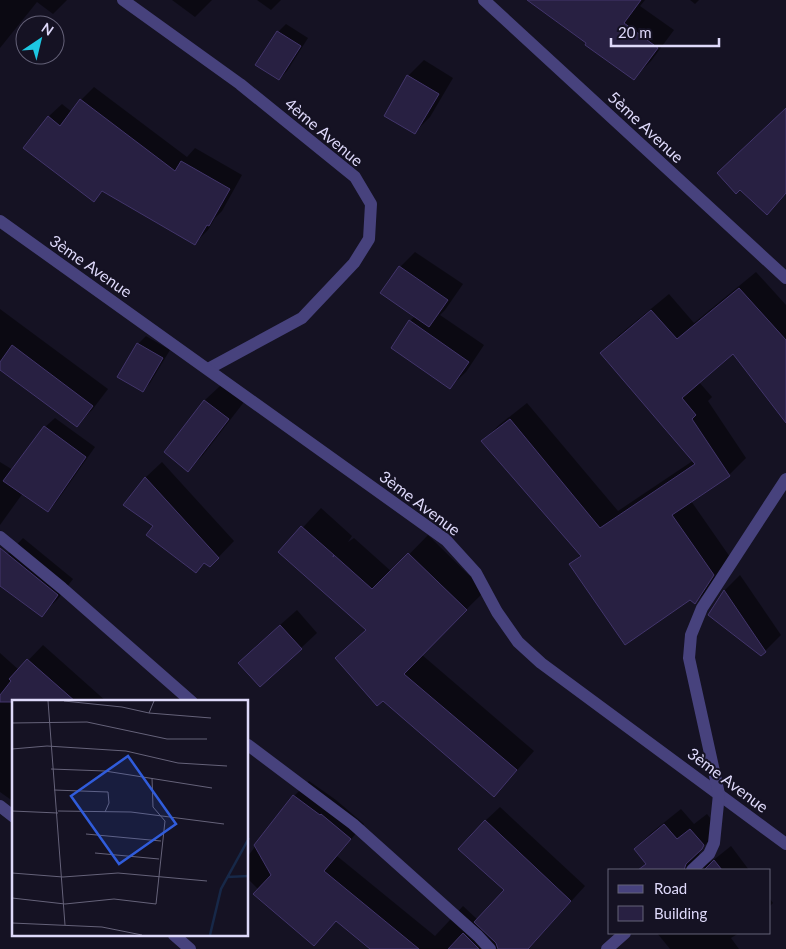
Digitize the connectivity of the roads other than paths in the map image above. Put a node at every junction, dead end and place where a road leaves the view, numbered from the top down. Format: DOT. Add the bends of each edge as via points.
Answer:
graph roads {
  1 [pos="123,0"];
  2 [pos="484,0"];
  3 [pos="0,221"];
  4 [pos="786,278"];
  5 [pos="208,369"];
  6 [pos="786,479"];
  7 [pos="0,537"];
  8 [pos="190,700"];
  9 [pos="249,746"];
  10 [pos="719,794"];
  11 [pos="0,806"];
  12 [pos="12,815"];
  13 [pos="786,844"];
  14 [pos="693,869"];
  15 [pos="624,934"];
  16 [pos="175,936"];
  17 [pos="190,949"];
  18 [pos="490,949"];
  19 [pos="607,949"];
  1 -- 5 [label="street, 4ème Avenue" via="240,84 354,177 371,204 369,239 354,263 302,318"];
  2 -- 4 [label="street, 5ème Avenue"];
  3 -- 5 [label="street, 3ème Avenue"];
  5 -- 10 [label="street, 3ème Avenue" via="446,540 476,573 518,642 541,663"];
  6 -- 10 [label="street" via="702,608 691,635 689,658"];
  7 -- 8 [label="street"];
  9 -- 18 [label="street" via="353,824"];
  10 -- 13 [label="street, 3ème Avenue"];
  10 -- 14 [label="street" via="714,843 710,854"];
  11 -- 12 [label="street"];
  15 -- 19 [label="street"];
  16 -- 17 [label="street"];
}
